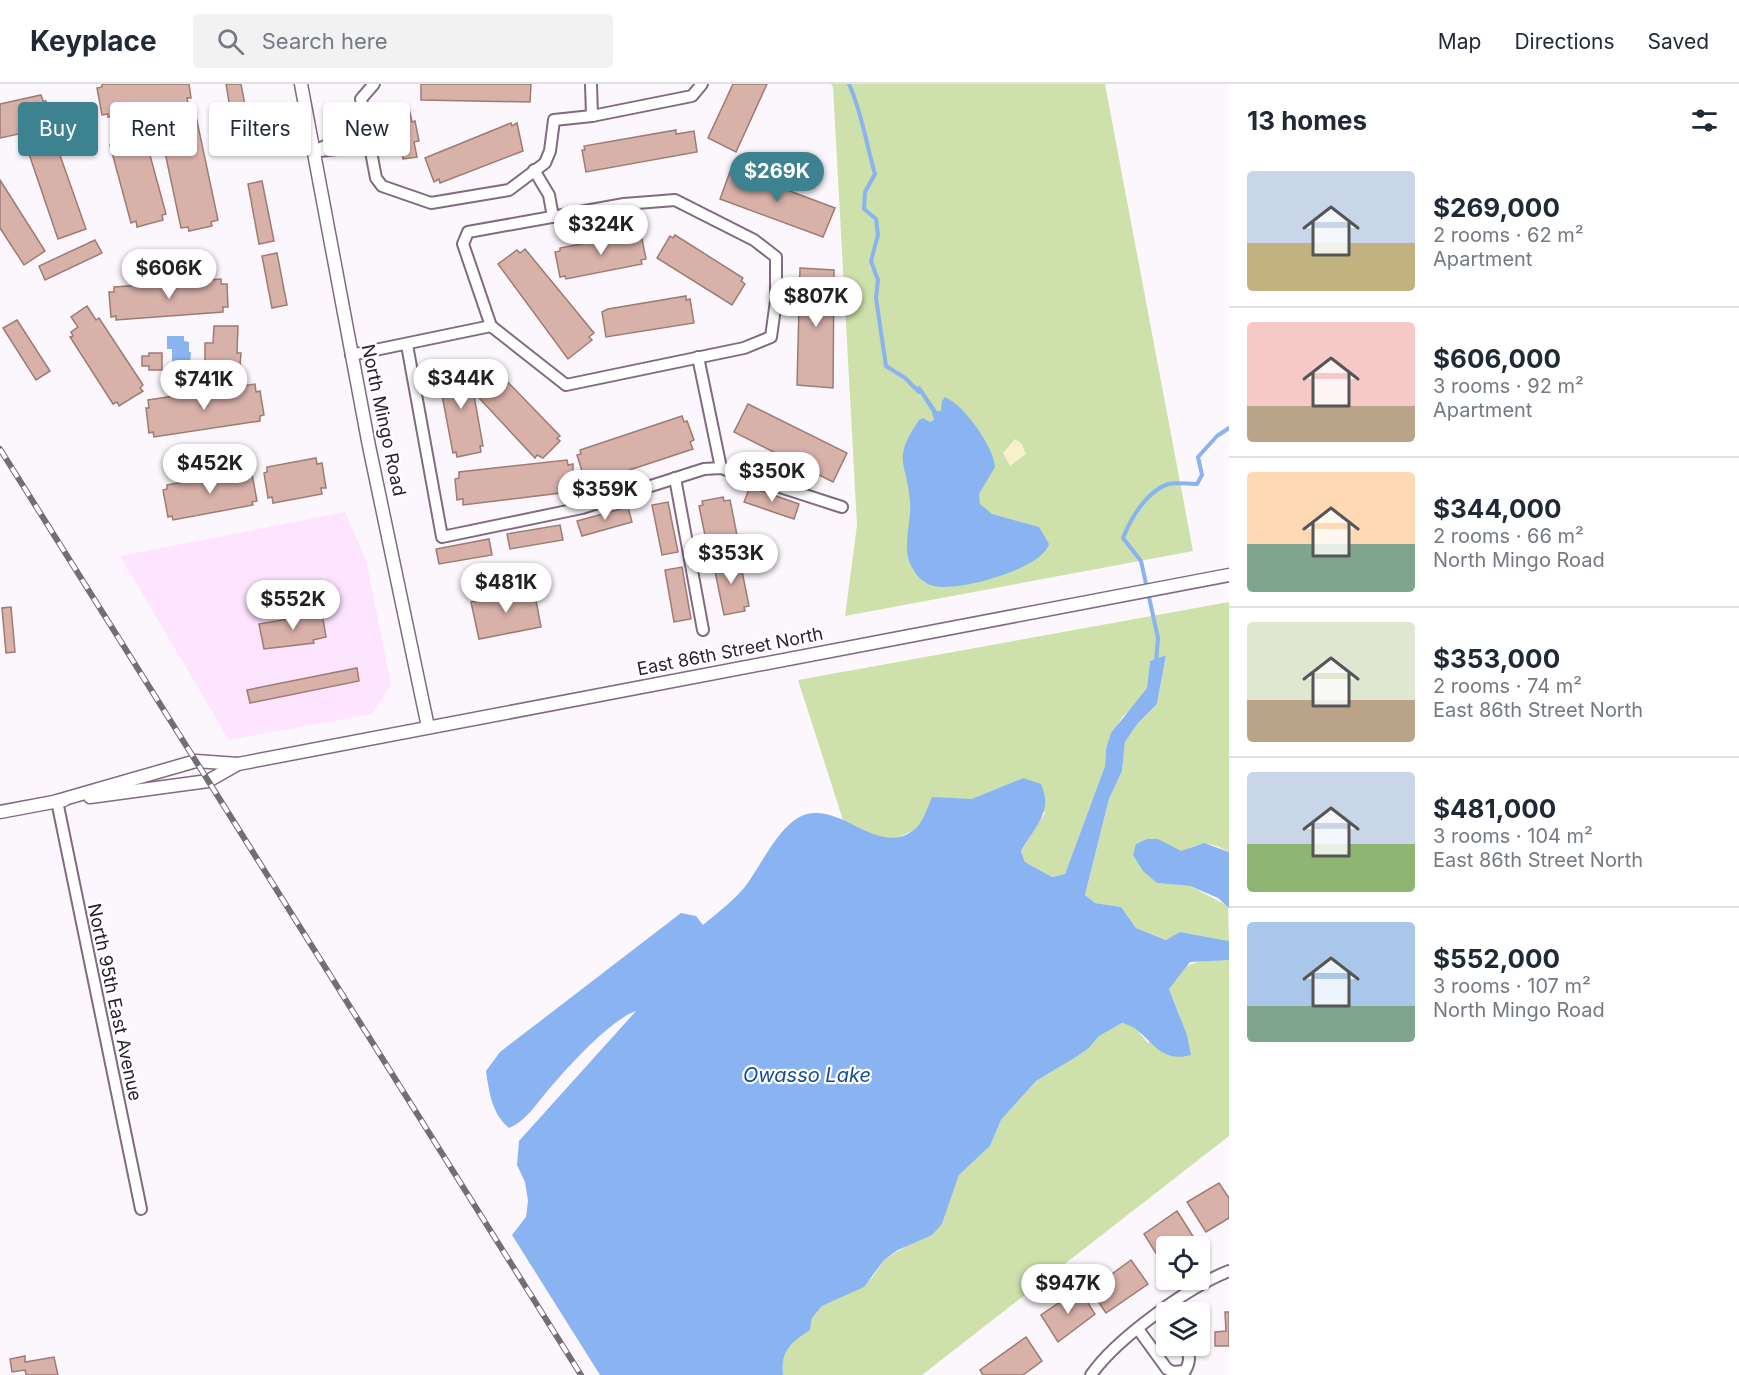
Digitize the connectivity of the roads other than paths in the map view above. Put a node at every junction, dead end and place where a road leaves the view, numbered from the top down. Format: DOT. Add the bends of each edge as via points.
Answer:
graph roads {
  1 [pos="301,84"];
  2 [pos="374,84"];
  3 [pos="591,84"];
  4 [pos="702,84"];
  5 [pos="362,102"];
  6 [pos="592,116"];
  7 [pos="323,147"];
  8 [pos="314,151"];
  9 [pos="372,156"];
  10 [pos="534,171"];
  11 [pos="553,217"];
  12 [pos="491,326"];
  13 [pos="406,345"];
  14 [pos="351,355"];
  15 [pos="698,357"];
  16 [pos="722,468"];
  17 [pos="675,478"];
  18 [pos="842,507"];
  19 [pos="1229,575"];
  20 [pos="703,630"];
  21 [pos="429,727"];
  22 [pos="238,764"];
  23 [pos="57,801"];
  24 [pos="0,812"];
  25 [pos="141,1209"];
  26 [pos="1229,1271"];
  27 [pos="1179,1302"];
  28 [pos="1156,1321"];
  29 [pos="1138,1329"];
  30 [pos="1156,1354"];
  31 [pos="1158,1356"];
  32 [pos="1189,1356"];
  33 [pos="1091,1375"];
  1 -- 8 [label="street, North Mingo Road"];
  2 -- 5 [label="street"];
  3 -- 6 [label="street"];
  4 -- 6 [label="street" via="692,96"];
  6 -- 10 [label="street" via="554,120 550,151 545,163"];
  7 -- 8 [label="street"];
  8 -- 14 [label="street, North Mingo Road"];
  9 -- 10 [label="street" via="376,178 382,186 430,203 509,190"];
  10 -- 11 [label="street" via="549,195"];
  11 -- 12 [label="street" via="468,232 463,244"];
  11 -- 15 [label="street" via="624,204 675,200 754,240 776,257 771,337 744,348"];
  12 -- 13 [label="street"];
  12 -- 15 [label="street" via="566,386"];
  13 -- 14 [label="street"];
  13 -- 17 [label="street" via="442,537 582,508"];
  14 -- 21 [label="street, North Mingo Road"];
  15 -- 16 [label="street"];
  16 -- 17 [label="street"];
  16 -- 18 [label="street"];
  17 -- 20 [label="street"];
  19 -- 21 [label="street, East 86th Street North"];
  21 -- 22 [label="street, East 86th Street North"];
  22 -- 23 [label="street, East 86th Street North" via="196,761"];
  22 -- 23 [label="street, East 86th Street North" via="208,781"];
  23 -- 24 [label="street, East 86th Street North"];
  23 -- 25 [label="street, North 95th East Avenue"];
  26 -- 27 [label="street" via="1192,1289"];
  28 -- 29 [label="street"];
  29 -- 30 [label="street"];
  29 -- 33 [label="street"];
  31 -- 32 [label="street" via="1173,1372 1185,1371"];
}
